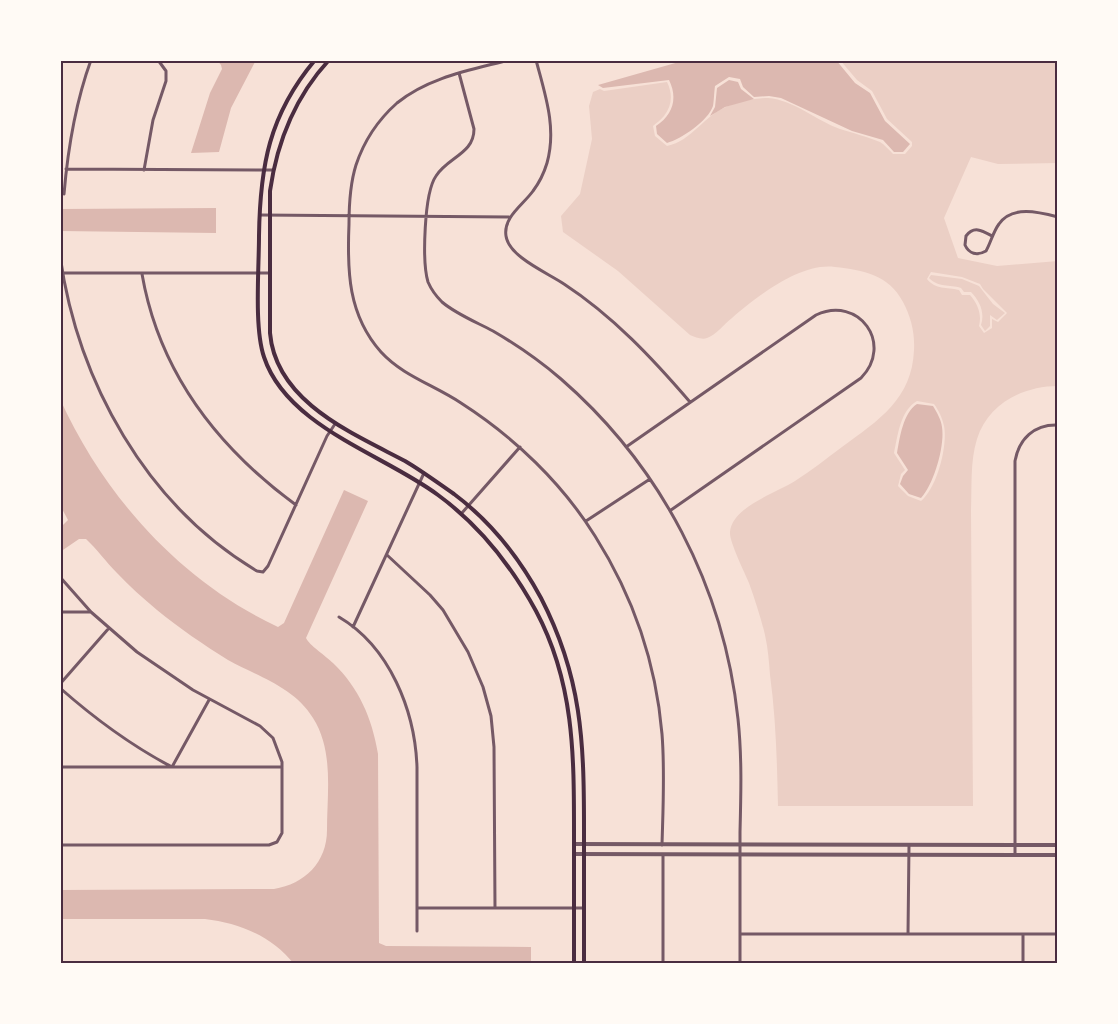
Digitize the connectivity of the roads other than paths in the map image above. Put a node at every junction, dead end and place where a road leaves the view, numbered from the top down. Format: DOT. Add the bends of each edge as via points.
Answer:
graph roads {
  1 [pos="91,60"];
  2 [pos="158,60"];
  3 [pos="315,60"];
  4 [pos="329,60"];
  5 [pos="509,60"];
  6 [pos="536,60"];
  7 [pos="323,67"];
  8 [pos="459,73"];
  9 [pos="66,170"];
  10 [pos="144,170"];
  11 [pos="263,170"];
  12 [pos="273,170"];
  13 [pos="64,194"];
  14 [pos="260,215"];
  15 [pos="270,215"];
  16 [pos="349,216"];
  17 [pos="427,217"];
  18 [pos="509,217"];
  19 [pos="1058,217"];
  20 [pos="992,236"];
  21 [pos="60,256"];
  22 [pos="62,273"];
  23 [pos="259,273"];
  24 [pos="270,273"];
  25 [pos="142,274"];
  26 [pos="690,402"];
  27 [pos="335,424"];
  28 [pos="1057,425"];
  29 [pos="330,432"];
  30 [pos="520,447"];
  31 [pos="626,447"];
  32 [pos="424,473"];
  33 [pos="650,479"];
  34 [pos="420,482"];
  35 [pos="296,505"];
  36 [pos="468,506"];
  37 [pos="670,510"];
  38 [pos="461,514"];
  39 [pos="586,521"];
  40 [pos="387,555"];
  41 [pos="60,577"];
  42 [pos="60,612"];
  43 [pos="91,612"];
  44 [pos="339,617"];
  45 [pos="353,627"];
  46 [pos="109,628"];
  47 [pos="60,686"];
  48 [pos="209,700"];
  49 [pos="60,767"];
  50 [pos="172,767"];
  51 [pos="282,767"];
  52 [pos="574,844"];
  53 [pos="60,845"];
  54 [pos="584,845"];
  55 [pos="662,845"];
  56 [pos="740,845"];
  57 [pos="909,845"];
  58 [pos="1015,845"];
  59 [pos="1058,845"];
  60 [pos="574,854"];
  61 [pos="584,854"];
  62 [pos="663,855"];
  63 [pos="741,855"];
  64 [pos="909,855"];
  65 [pos="1015,855"];
  66 [pos="1058,855"];
  67 [pos="417,908"];
  68 [pos="495,908"];
  69 [pos="574,908"];
  70 [pos="584,908"];
  71 [pos="417,930"];
  72 [pos="741,934"];
  73 [pos="908,934"];
  74 [pos="1023,934"];
  75 [pos="1058,934"];
  76 [pos="60,963"];
  77 [pos="142,964"];
  78 [pos="198,964"];
  79 [pos="574,964"];
  80 [pos="584,964"];
  81 [pos="663,964"];
  82 [pos="740,964"];
  83 [pos="1023,964"];
  1 -- 9 [label="street" via="74,120"];
  2 -- 10 [label="street" via="166,70 166,81 153,120"];
  3 -- 7 [label="street"];
  3 -- 11 [label="main road" via="280,114"];
  4 -- 7 [label="main road"];
  5 -- 8 [label="street"];
  6 -- 18 [label="street" via="550,113 549,153 537,184"];
  7 -- 12 [label="main road" via="288,122"];
  8 -- 16 [label="street" via="416,90 397,103 375,128 356,164"];
  8 -- 17 [label="street" via="474,137 471,146 436,176 428,195"];
  9 -- 10 [label="street"];
  9 -- 13 [label="street"];
  10 -- 11 [label="street"];
  11 -- 12 [label="street"];
  11 -- 14 [label="main road"];
  12 -- 15 [label="main road"];
  14 -- 15 [label="street"];
  14 -- 23 [label="main road"];
  15 -- 16 [label="street"];
  15 -- 24 [label="main road"];
  16 -- 17 [label="street"];
  16 -- 30 [label="street" via="351,296 371,339 401,369 459,401"];
  17 -- 18 [label="street"];
  17 -- 31 [label="street" via="427,275 438,298 537,360 582,398"];
  18 -- 26 [label="street" via="506,236 515,253 600,311 645,352"];
  19 -- 20 [label="street" via="1019,212 1008,215"];
  20 -- 20 [label="street" via="982,253 970,252 965,244 972,230"];
  21 -- 22 [label="street"];
  22 -- 25 [label="street"];
  22 -- 35 [label="street" via="74,326 107,408 167,495 238,559 263,572"];
  23 -- 24 [label="street"];
  23 -- 25 [label="street"];
  23 -- 29 [label="main road" via="260,334 265,361 289,396"];
  24 -- 27 [label="main road" via="270,333 276,360 285,377"];
  25 -- 35 [label="street" via="161,341 189,396 243,462"];
  26 -- 31 [label="street"];
  26 -- 37 [label="street" via="824,311 849,312 861,319 870,332 874,354 861,378"];
  27 -- 29 [label="street"];
  27 -- 32 [label="main road"];
  28 -- 58 [label="street" via="1031,432 1020,444 1015,461"];
  29 -- 34 [label="main road"];
  29 -- 35 [label="street"];
  30 -- 36 [label="street"];
  30 -- 39 [label="street"];
  31 -- 33 [label="street"];
  32 -- 34 [label="street"];
  32 -- 36 [label="main road"];
  33 -- 37 [label="street"];
  33 -- 39 [label="street"];
  34 -- 38 [label="main road"];
  34 -- 40 [label="street"];
  36 -- 38 [label="street"];
  36 -- 54 [label="main road" via="520,565 541,598 562,644 576,693 583,742"];
  37 -- 56 [label="street" via="708,588 724,637 739,732"];
  38 -- 52 [label="main road" via="515,576 554,651 571,727"];
  39 -- 55 [label="street" via="620,579 651,663 662,733"];
  40 -- 45 [label="street"];
  40 -- 68 [label="street" via="443,610 483,687 494,747"];
  41 -- 43 [label="street"];
  42 -- 43 [label="street"];
  43 -- 46 [label="street"];
  44 -- 45 [label="street"];
  45 -- 67 [label="street" via="394,679 414,731"];
  46 -- 47 [label="street"];
  46 -- 48 [label="street" via="155,665"];
  47 -- 50 [label="street" via="110,728"];
  48 -- 50 [label="street"];
  48 -- 51 [label="street" via="267,732 278,746"];
  49 -- 50 [label="street"];
  50 -- 51 [label="street"];
  51 -- 53 [label="street" via="282,833 277,842 269,845"];
  52 -- 54 [label="street"];
  52 -- 60 [label="main road"];
  54 -- 55 [label="street"];
  54 -- 61 [label="main road"];
  55 -- 56 [label="street"];
  55 -- 62 [label="street"];
  56 -- 57 [label="street"];
  56 -- 63 [label="street"];
  57 -- 58 [label="street"];
  57 -- 64 [label="street"];
  58 -- 59 [label="street"];
  58 -- 65 [label="street"];
  60 -- 61 [label="street"];
  60 -- 69 [label="main road"];
  61 -- 62 [label="street"];
  61 -- 70 [label="main road"];
  62 -- 63 [label="street"];
  62 -- 81 [label="street"];
  63 -- 64 [label="street"];
  63 -- 72 [label="street"];
  64 -- 65 [label="street"];
  64 -- 73 [label="street"];
  65 -- 66 [label="street"];
  67 -- 68 [label="street"];
  67 -- 71 [label="street"];
  68 -- 69 [label="street"];
  69 -- 70 [label="street"];
  69 -- 79 [label="main road"];
  70 -- 80 [label="main road"];
  72 -- 73 [label="street"];
  72 -- 82 [label="street"];
  73 -- 74 [label="street"];
  74 -- 75 [label="street"];
  74 -- 83 [label="street"];
  76 -- 77 [label="street"];
  77 -- 78 [label="street"];
}
